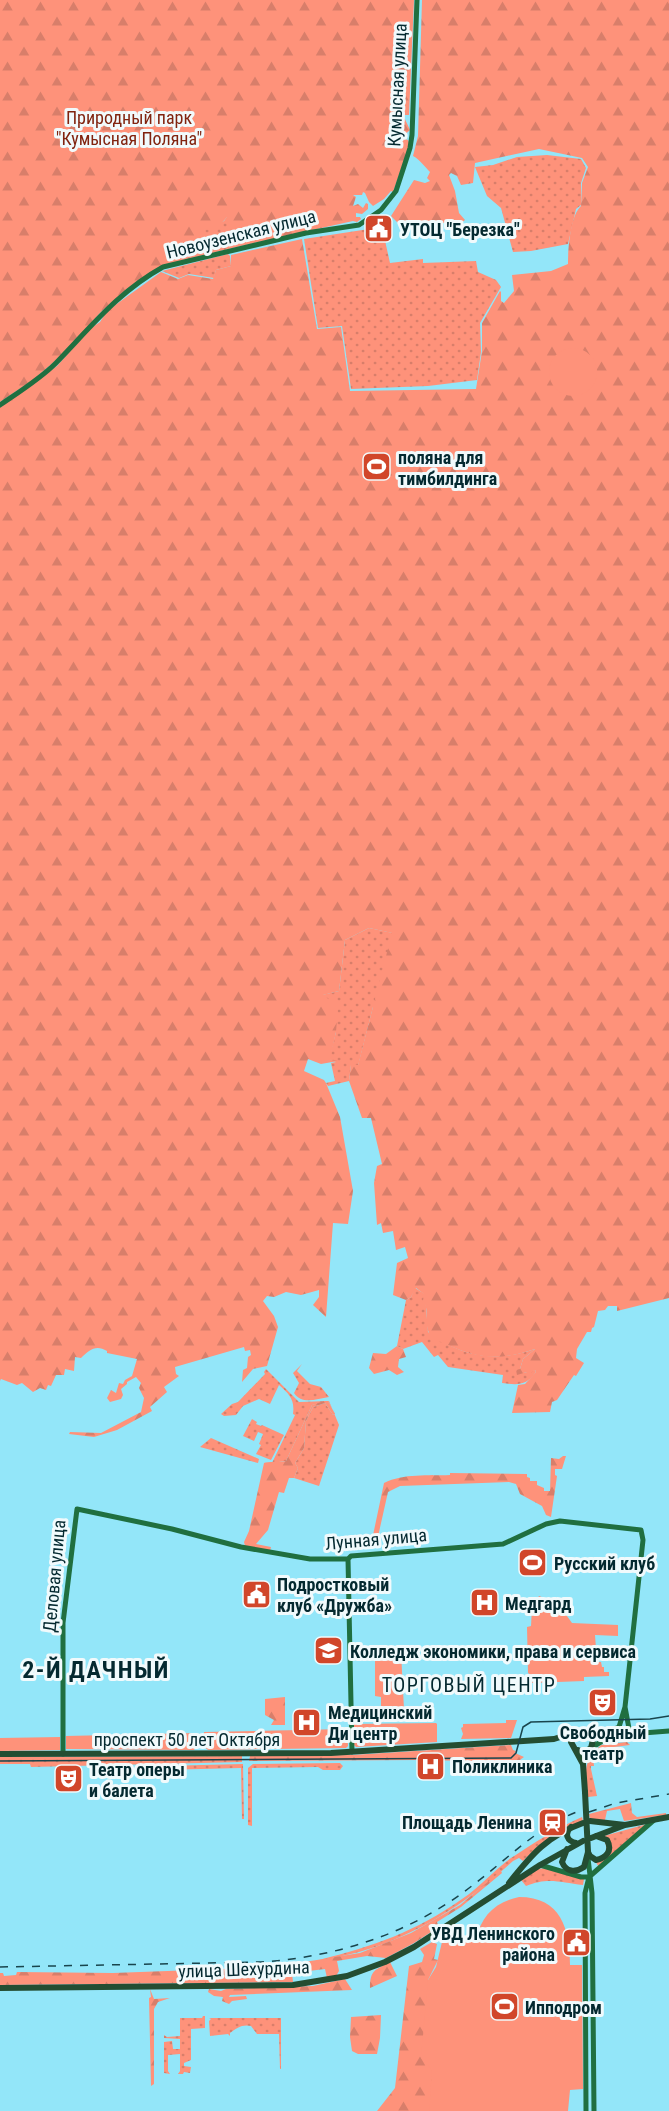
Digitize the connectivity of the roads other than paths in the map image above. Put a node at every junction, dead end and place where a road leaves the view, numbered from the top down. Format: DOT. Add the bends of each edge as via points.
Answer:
graph roads {
  1 [pos="417,0"];
  2 [pos="359,225"];
  3 [pos="0,405"];
  4 [pos="77,1509"];
  5 [pos="348,1559"];
  6 [pos="625,1707"];
  7 [pos="587,1731"];
  8 [pos="669,1731"];
  9 [pos="576,1732"];
  10 [pos="605,1732"];
  11 [pos="630,1734"];
  12 [pos="554,1739"];
  13 [pos="593,1746"];
  14 [pos="575,1749"];
  15 [pos="352,1752"];
  16 [pos="0,1754"];
  17 [pos="63,1754"];
  18 [pos="583,1764"];
  19 [pos="669,1817"];
  20 [pos="598,1820"];
  21 [pos="654,1820"];
  22 [pos="625,1825"];
  23 [pos="572,1827"];
  24 [pos="595,1836"];
  25 [pos="567,1849"];
  26 [pos="588,1852"];
  27 [pos="540,1865"];
  28 [pos="518,1876"];
  29 [pos="589,1877"];
  30 [pos="0,1988"];
  31 [pos="586,2111"];
  32 [pos="594,2111"];
  1 -- 2 [label="street, Кумысная улица" via="410,148 390,201"];
  2 -- 3 [label="street, Новоузенская улица" via="306,233 163,267 118,297 54,364"];
  4 -- 5 [label="street, Лунная улица" via="241,1547 310,1559"];
  4 -- 17 [label="street, Деловая улица" via="63,1623"];
  5 -- 6 [label="street, Лунная улица" via="503,1544 560,1521 641,1530"];
  5 -- 15 [label="street"];
  6 -- 10 [label="street" via="619,1727"];
  6 -- 11 [label="street"];
  7 -- 9 [label="main road"];
  7 -- 10 [label="street"];
  7 -- 13 [label="main road"];
  8 -- 11 [label="street"];
  9 -- 12 [label="main road, проспект 50 лет Октября"];
  9 -- 14 [label="main road" via="572,1739"];
  10 -- 11 [label="street"];
  11 -- 13 [label="street"];
  12 -- 14 [label="main road, проспект 50 лет Октября"];
  12 -- 15 [label="main road, проспект 50 лет Октября"];
  13 -- 14 [label="main road" via="583,1752"];
  13 -- 18 [label="main road"];
  14 -- 18 [label="main road"];
  15 -- 17 [label="main road, проспект 50 лет Октября"];
  16 -- 17 [label="main road, проспект 50 лет Октября"];
  18 -- 26 [label="main road, bridge"];
  19 -- 21 [label="main road, улица Шехурдина"];
  20 -- 22 [label="main road, улица Шехурдина"];
  20 -- 23 [label="main road, улица Шехурдина"];
  20 -- 24 [label="main road" via="603,1826"];
  21 -- 22 [label="main road, улица Шехурдина"];
  21 -- 29 [label="street"];
  22 -- 24 [label="main road, улица Шехурдина"];
  23 -- 25 [label="main road, улица Шехурдина" via="568,1838 580,1842"];
  23 -- 28 [label="main road, улица Шехурдина" via="538,1848"];
  24 -- 26 [label="main road" via="607,1840 609,1852 596,1860"];
  25 -- 26 [label="main road" via="562,1862 572,1871 584,1867"];
  25 -- 27 [label="main road, улица Шехурдина"];
  26 -- 29 [label="street"];
  27 -- 28 [label="main road, улица Шехурдина"];
  27 -- 29 [label="street"];
  28 -- 30 [label="main road, улица Шехурдина" via="401,1954 328,1980 293,1985"];
  29 -- 31 [label="street" via="585,1893"];
  29 -- 32 [label="street"];
}
